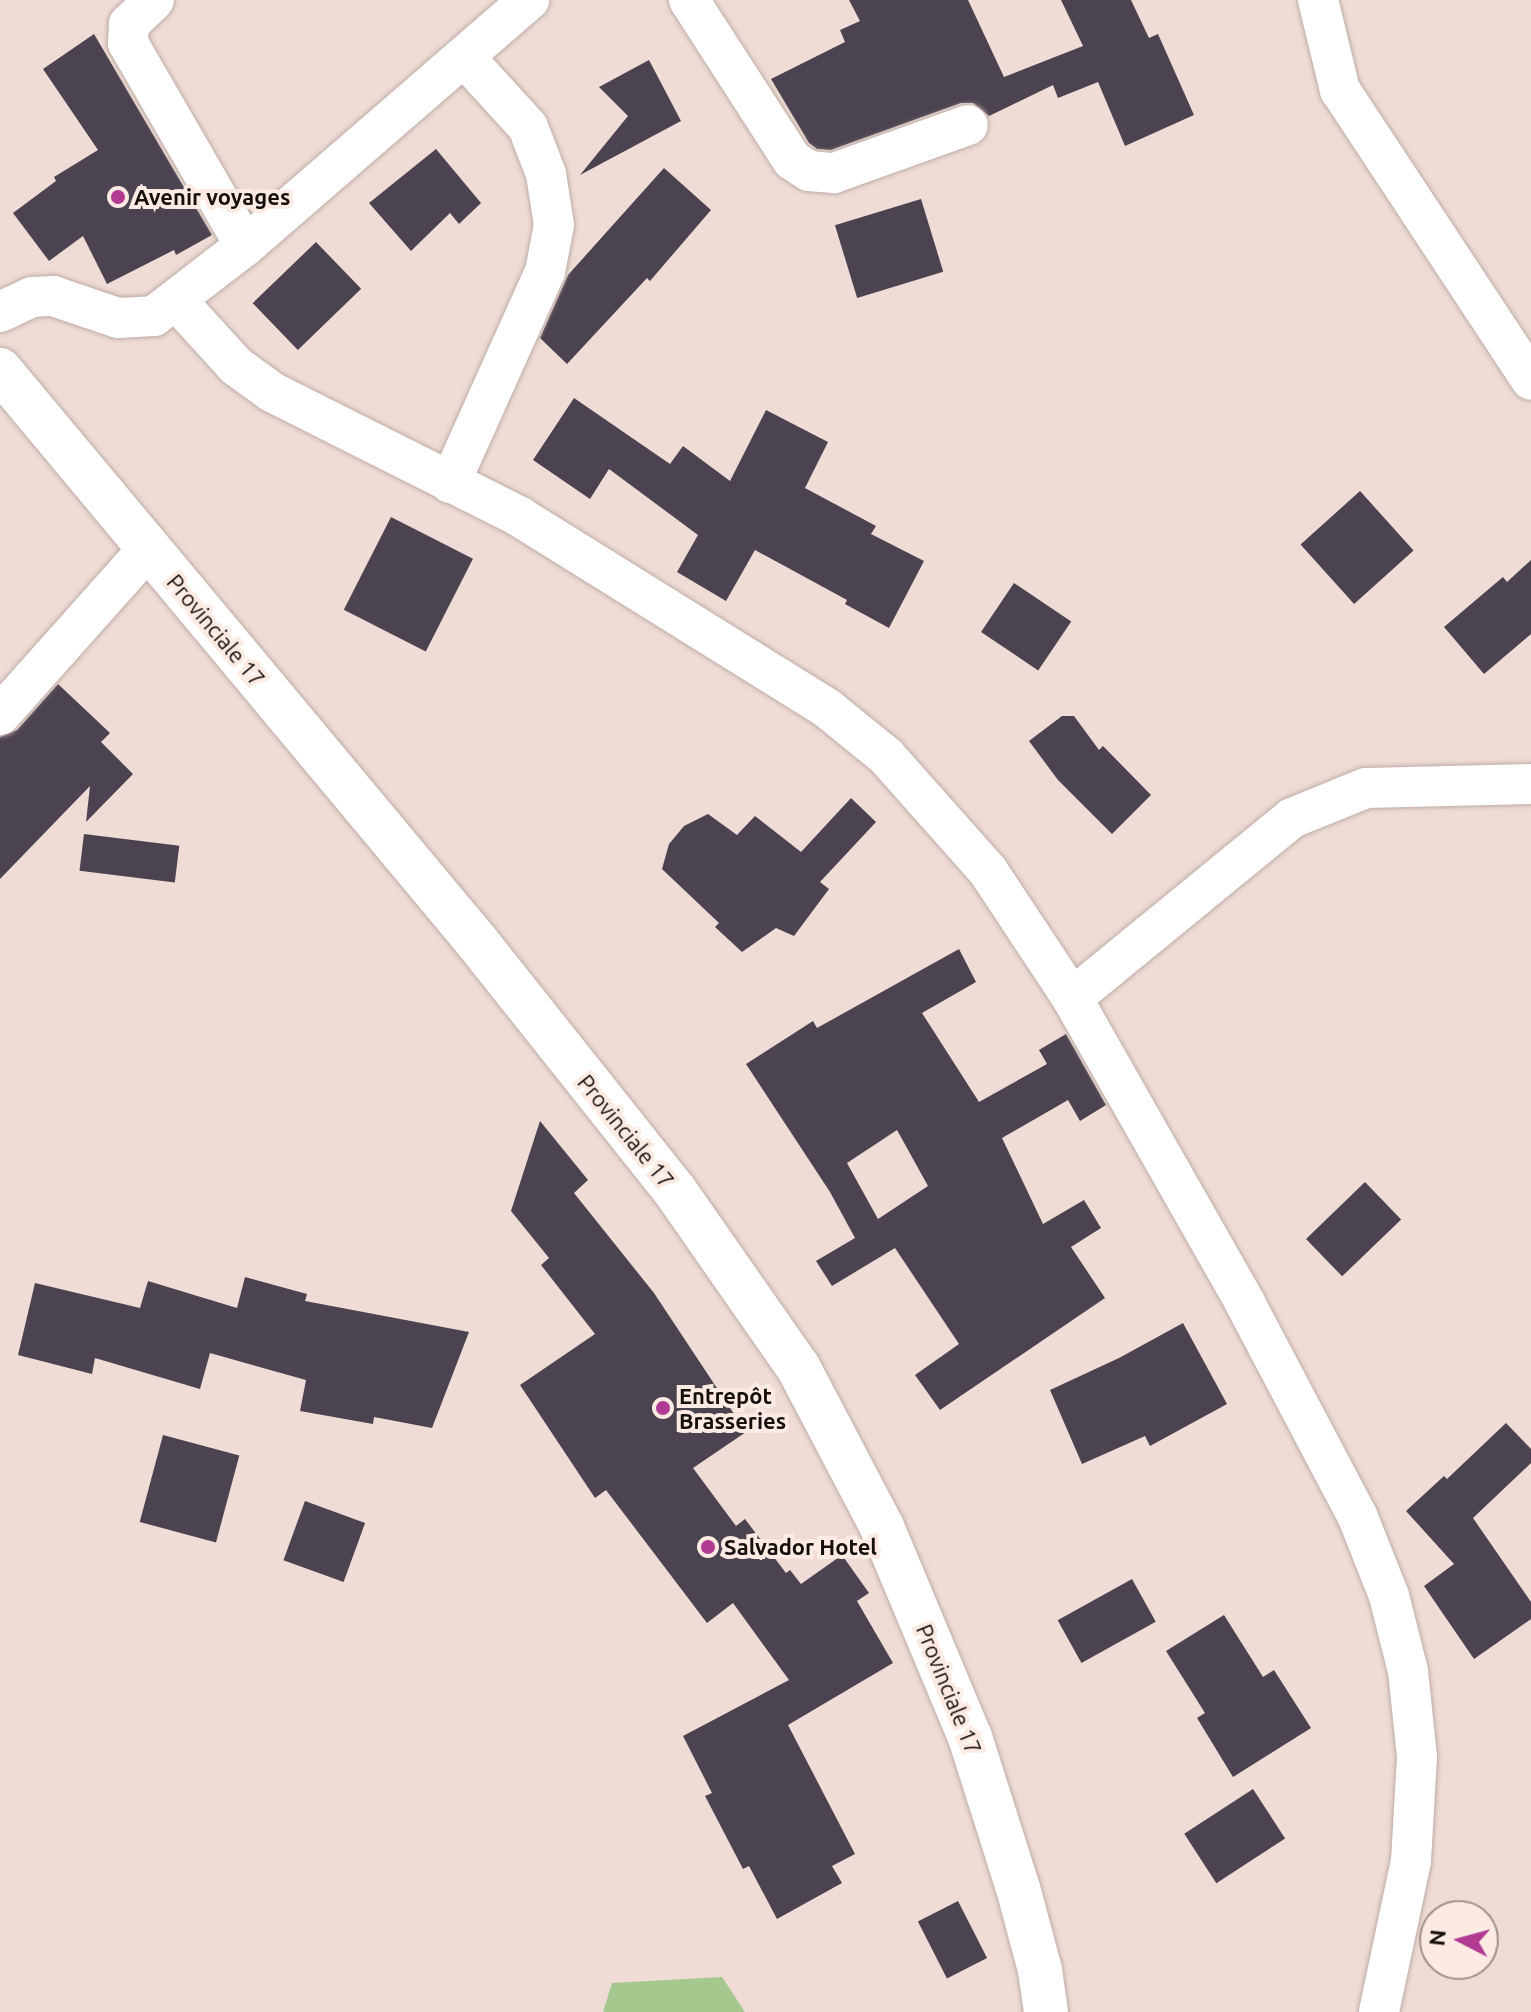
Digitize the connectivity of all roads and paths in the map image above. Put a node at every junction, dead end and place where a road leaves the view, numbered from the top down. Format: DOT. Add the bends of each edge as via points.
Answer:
graph roads {
  1 [pos="154,0"];
  2 [pos="529,0"];
  3 [pos="689,0"];
  4 [pos="1318,0"];
  5 [pos="465,58"];
  6 [pos="968,125"];
  7 [pos="245,246"];
  8 [pos="176,300"];
  9 [pos="0,312"];
  10 [pos="0,370"];
  11 [pos="1531,380"];
  12 [pos="450,483"];
  13 [pos="149,548"];
  14 [pos="0,715"];
  15 [pos="1531,784"];
  16 [pos="1072,998"];
  17 [pos="1046,2012"];
  18 [pos="1379,2012"];
  1 -- 7 [label="street" via="129,24 128,43"];
  2 -- 5 [label="street"];
  3 -- 6 [label="street" via="792,160 809,171 834,173"];
  4 -- 11 [label="street" via="1340,90"];
  5 -- 7 [label="street"];
  5 -- 12 [label="street" via="528,127 546,174 554,225 545,272"];
  7 -- 8 [label="street"];
  8 -- 9 [label="street" via="154,316 118,318 53,296 32,297"];
  8 -- 12 [label="street" via="236,366 272,392"];
  10 -- 13 [label="main road, Provinciale 17"];
  12 -- 16 [label="street" via="520,517 828,709 886,756 988,871"];
  13 -- 14 [label="street"];
  13 -- 17 [label="main road, Provinciale 17" via="477,942 675,1191 798,1367 882,1527 970,1737 1018,1888"];
  15 -- 16 [label="street" via="1366,788 1292,818"];
  16 -- 18 [label="street" via="1318,1436 1389,1596 1408,1671 1417,1757 1411,1861"];
}
